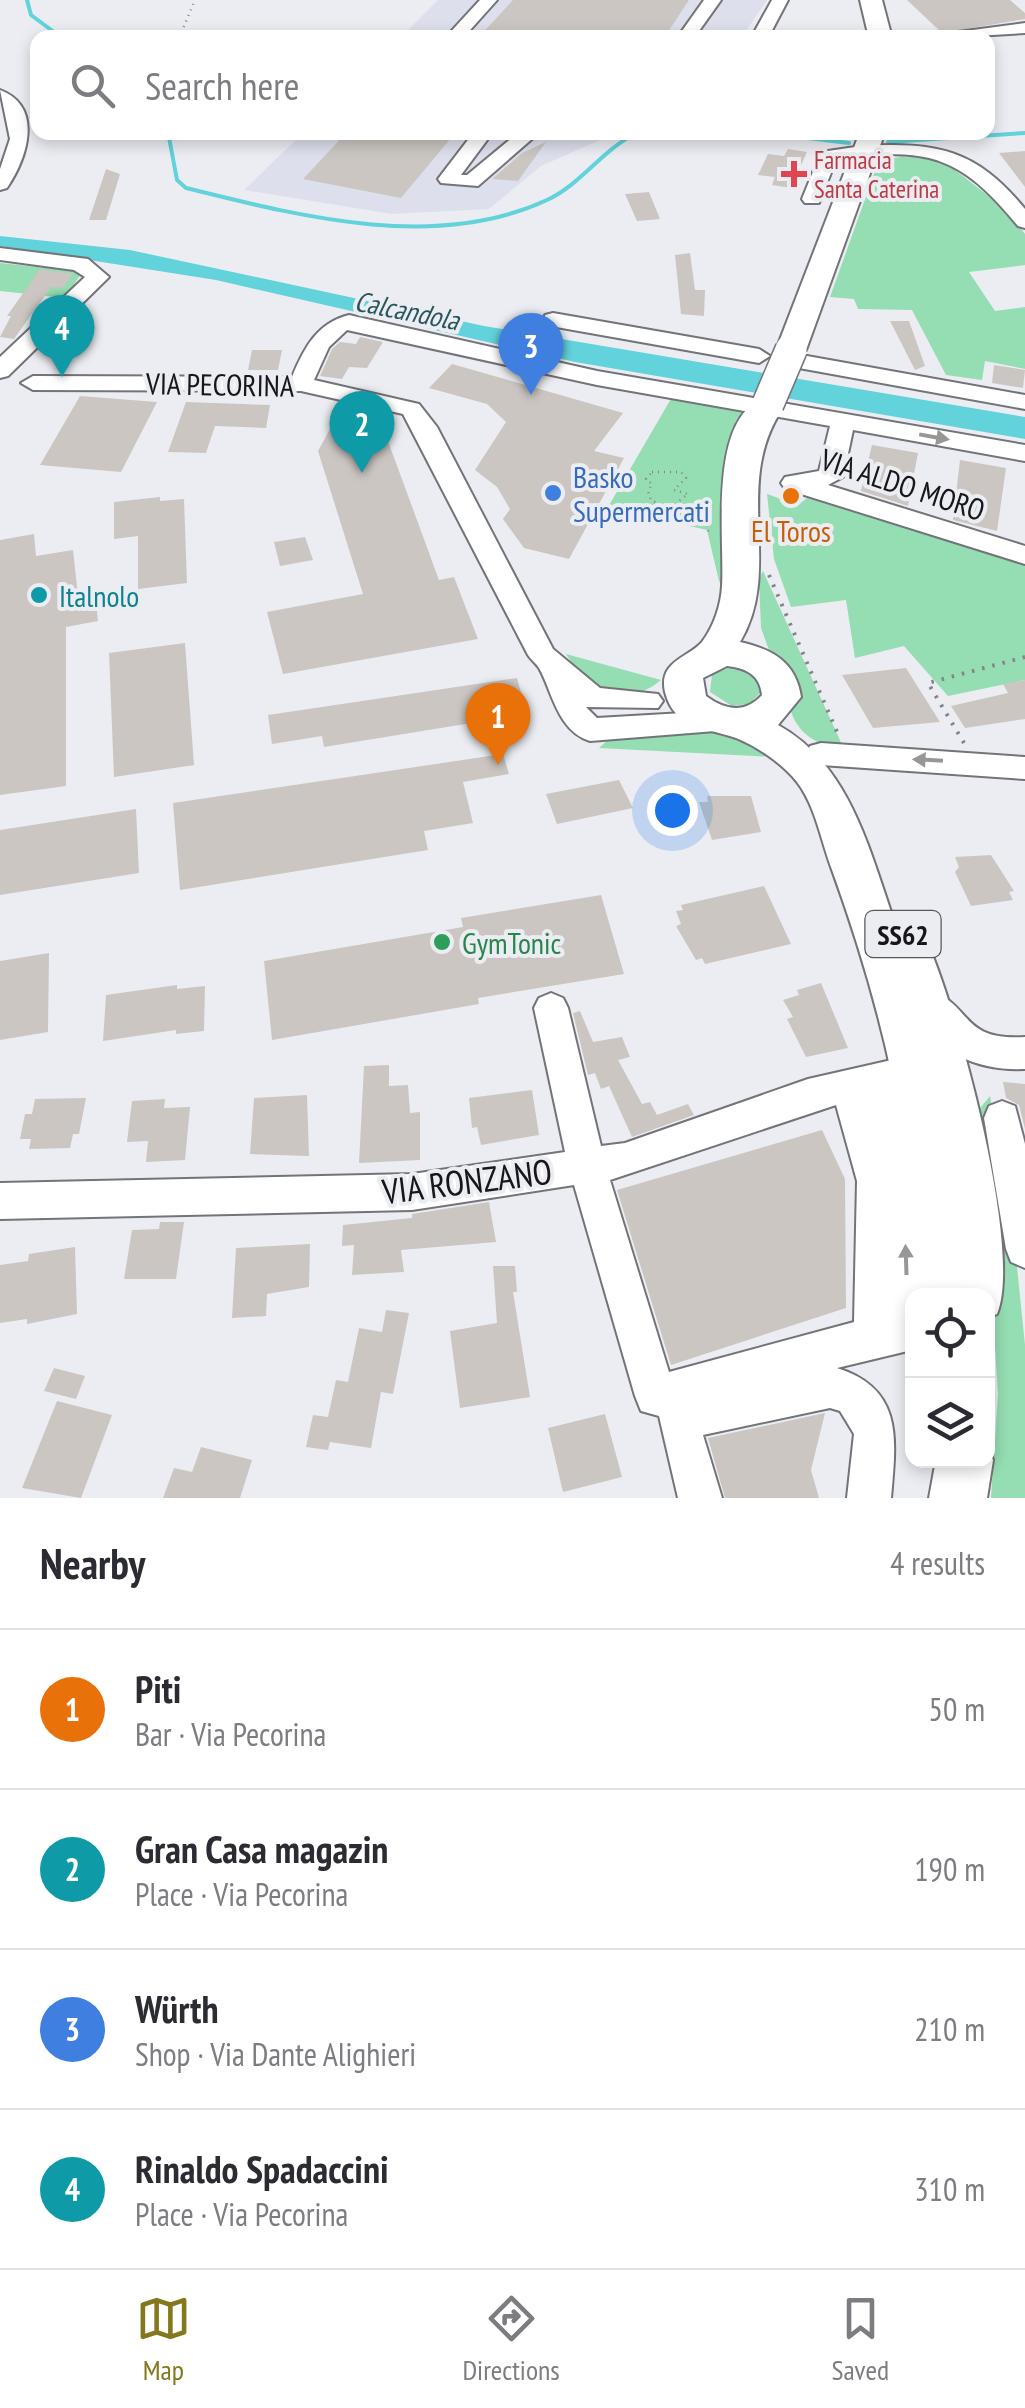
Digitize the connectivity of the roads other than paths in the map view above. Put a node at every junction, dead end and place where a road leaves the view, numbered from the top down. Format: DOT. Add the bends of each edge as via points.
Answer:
graph roads {
  1 [pos="489,0"];
  2 [pos="712,0"];
  3 [pos="780,0"];
  4 [pos="869,1"];
  5 [pos="1025,28"];
  6 [pos="461,30"];
  7 [pos="691,30"];
  8 [pos="763,30"];
  9 [pos="878,30"];
  10 [pos="995,32"];
  11 [pos="0,96"];
  12 [pos="478,140"];
  13 [pos="522,140"];
  14 [pos="870,143"];
  15 [pos="0,184"];
  16 [pos="812,199"];
  17 [pos="1025,222"];
  18 [pos="0,254"];
  19 [pos="553,320"];
  20 [pos="760,356"];
  21 [pos="799,357"];
  22 [pos="12,380"];
  23 [pos="301,384"];
  24 [pos="1025,402"];
  25 [pos="768,406"];
  26 [pos="844,422"];
  27 [pos="1025,454"];
  28 [pos="1025,555"];
  29 [pos="713,654"];
  30 [pos="755,658"];
  31 [pos="552,666"];
  32 [pos="665,693"];
  33 [pos="745,717"];
  34 [pos="590,730"];
  35 [pos="829,742"];
  36 [pos="1025,768"];
  37 [pos="931,1006"];
  38 [pos="551,1008"];
  39 [pos="1008,1054"];
  40 [pos="894,1075"];
  41 [pos="981,1121"];
  42 [pos="587,1166"];
  43 [pos="0,1201"];
  44 [pos="1025,1249"];
  45 [pos="946,1288"];
  46 [pos="978,1288"];
  47 [pos="945,1468"];
  48 [pos="964,1468"];
  49 [pos="700,1498"];
  50 [pos="870,1498"];
  51 [pos="945,1498"];
  52 [pos="958,1498"];
  1 -- 6 [label="street"];
  2 -- 7 [label="street"];
  3 -- 8 [label="street"];
  4 -- 9 [label="main road"];
  5 -- 10 [label="street"];
  11 -- 15 [label="street" via="21,123 22,144"];
  12 -- 13 [label="street" via="448,179 471,182"];
  14 -- 16 [label="street" via="828,156"];
  14 -- 17 [label="street" via="967,163"];
  14 -- 21 [label="main road"];
  18 -- 22 [label="street" via="80,264 98,278 44,324"];
  19 -- 20 [label="street"];
  21 -- 24 [label="street"];
  21 -- 25 [label="main road, bridge"];
  22 -- 23 [label="street, VIA PECORINA"];
  23 -- 25 [label="street" via="327,334 349,322 597,378"];
  23 -- 31 [label="street, VIA PECORINA" via="411,409"];
  25 -- 26 [label="street"];
  25 -- 29 [label="main road" via="758,415 739,483 741,602"];
  25 -- 30 [label="main road" via="746,511"];
  26 -- 27 [label="street, one-way"];
  26 -- 28 [label="street, VIA ALDO MORO" via="830,477 794,483"];
  29 -- 30 [label="main road"];
  29 -- 32 [label="main road" via="691,665"];
  30 -- 33 [label="main road" via="782,686"];
  31 -- 32 [label="street, VIA PECORINA" via="593,698"];
  31 -- 34 [label="street, VIA PECORINA" via="561,692"];
  32 -- 33 [label="main road"];
  32 -- 34 [label="street"];
  33 -- 34 [label="street"];
  33 -- 35 [label="main road, SS62"];
  33 -- 40 [label="main road" via="788,748 825,793 884,949"];
  36 -- 35 [label="street, one-way"];
  35 -- 37 [label="main road, SS62"];
  37 -- 39 [label="street" via="952,1030"];
  37 -- 41 [label="main road, SS62"];
  38 -- 42 [label="street"];
  39 -- 41 [label="street" via="967,1083"];
  40 -- 42 [label="street, VIA RONZANO" via="808,1094 625,1160"];
  40 -- 42 [label="street" via="889,1090 903,1192 905,1324 891,1338 880,1334 656,1396"];
  40 -- 45 [label="main road" via="928,1099"];
  41 -- 44 [label="street"];
  41 -- 46 [label="main road, SS62"];
  42 -- 43 [label="street, VIA RONZANO" via="412,1192"];
  47 -- 51 [label="main road"];
  48 -- 52 [label="main road"];
  49 -- 50 [label="street" via="678,1420 830,1387 853,1394 876,1430"];
}
